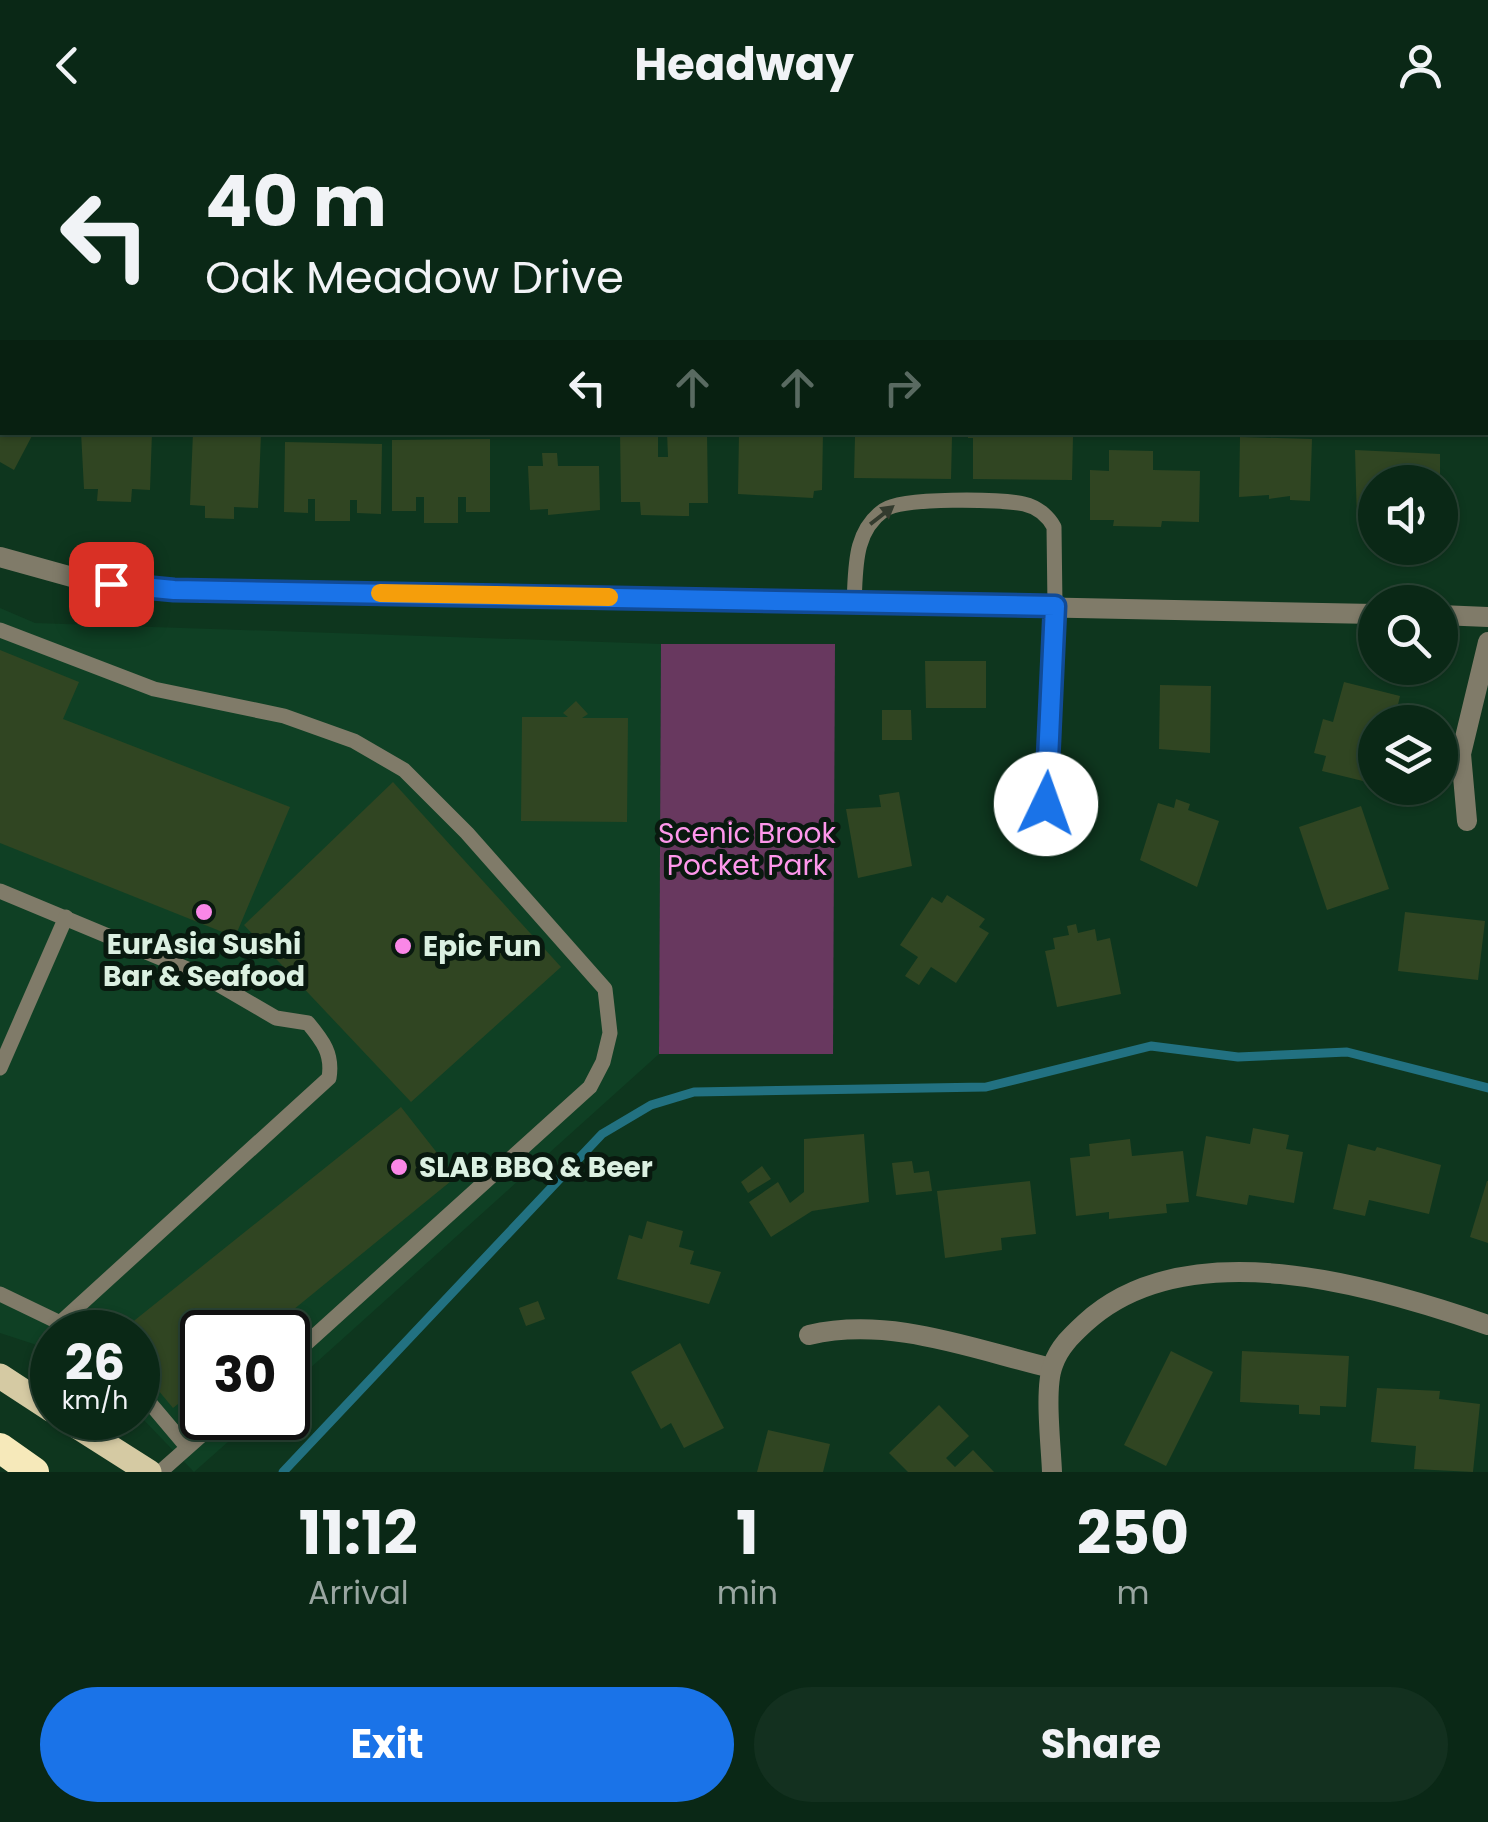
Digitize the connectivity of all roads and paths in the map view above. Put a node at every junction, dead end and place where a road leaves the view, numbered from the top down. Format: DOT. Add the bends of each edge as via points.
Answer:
graph roads {
  1 [pos="0,558"];
  2 [pos="854,603"];
  3 [pos="1055,606"];
  4 [pos="1358,614"];
  5 [pos="1458,616"];
  6 [pos="1488,616"];
  7 [pos="0,630"];
  8 [pos="1488,642"];
  9 [pos="1046,804"];
  10 [pos="1467,821"];
  11 [pos="0,891"];
  12 [pos="66,917"];
  13 [pos="0,1068"];
  14 [pos="0,1294"];
  15 [pos="35,1310"];
  16 [pos="74,1310"];
  17 [pos="1488,1325"];
  18 [pos="809,1335"];
  19 [pos="310,1340"];
  20 [pos="1051,1368"];
  21 [pos="0,1376"];
  22 [pos="30,1396"];
  23 [pos="160,1416"];
  24 [pos="99,1440"];
  25 [pos="194,1440"];
  26 [pos="186,1447"];
  27 [pos="0,1448"];
  28 [pos="34,1472"];
  29 [pos="150,1472"];
  30 [pos="160,1472"];
  31 [pos="1052,1472"];
  1 -- 2 [label="street" via="90,582 174,590"];
  2 -- 3 [label="street"];
  2 -- 3 [label="lane, one-way" via="862,537 883,511 903,503 1014,503 1032,507 1054,527"];
  3 -- 4 [label="street"];
  3 -- 9 [label="street"];
  5 -- 6 [label="street"];
  7 -- 19 [label="lane" via="154,690 284,716 354,741 404,770 605,988 610,1032 590,1087"];
  8 -- 10 [label="street" via="1461,754"];
  11 -- 12 [label="lane"];
  12 -- 13 [label="lane"];
  12 -- 16 [label="lane" via="204,976 255,1009 308,1023 332,1066 330,1078"];
  14 -- 15 [label="lane"];
  17 -- 20 [label="street" via="1367,1288 1236,1272 1182,1277 1120,1296 1066,1340"];
  18 -- 20 [label="street" via="849,1326 889,1329"];
  20 -- 31 [label="street"];
  21 -- 22 [label="main road"];
  23 -- 26 [label="lane"];
  24 -- 29 [label="main road"];
  25 -- 26 [label="lane"];
  26 -- 30 [label="lane"];
  27 -- 28 [label="highway"];
}
